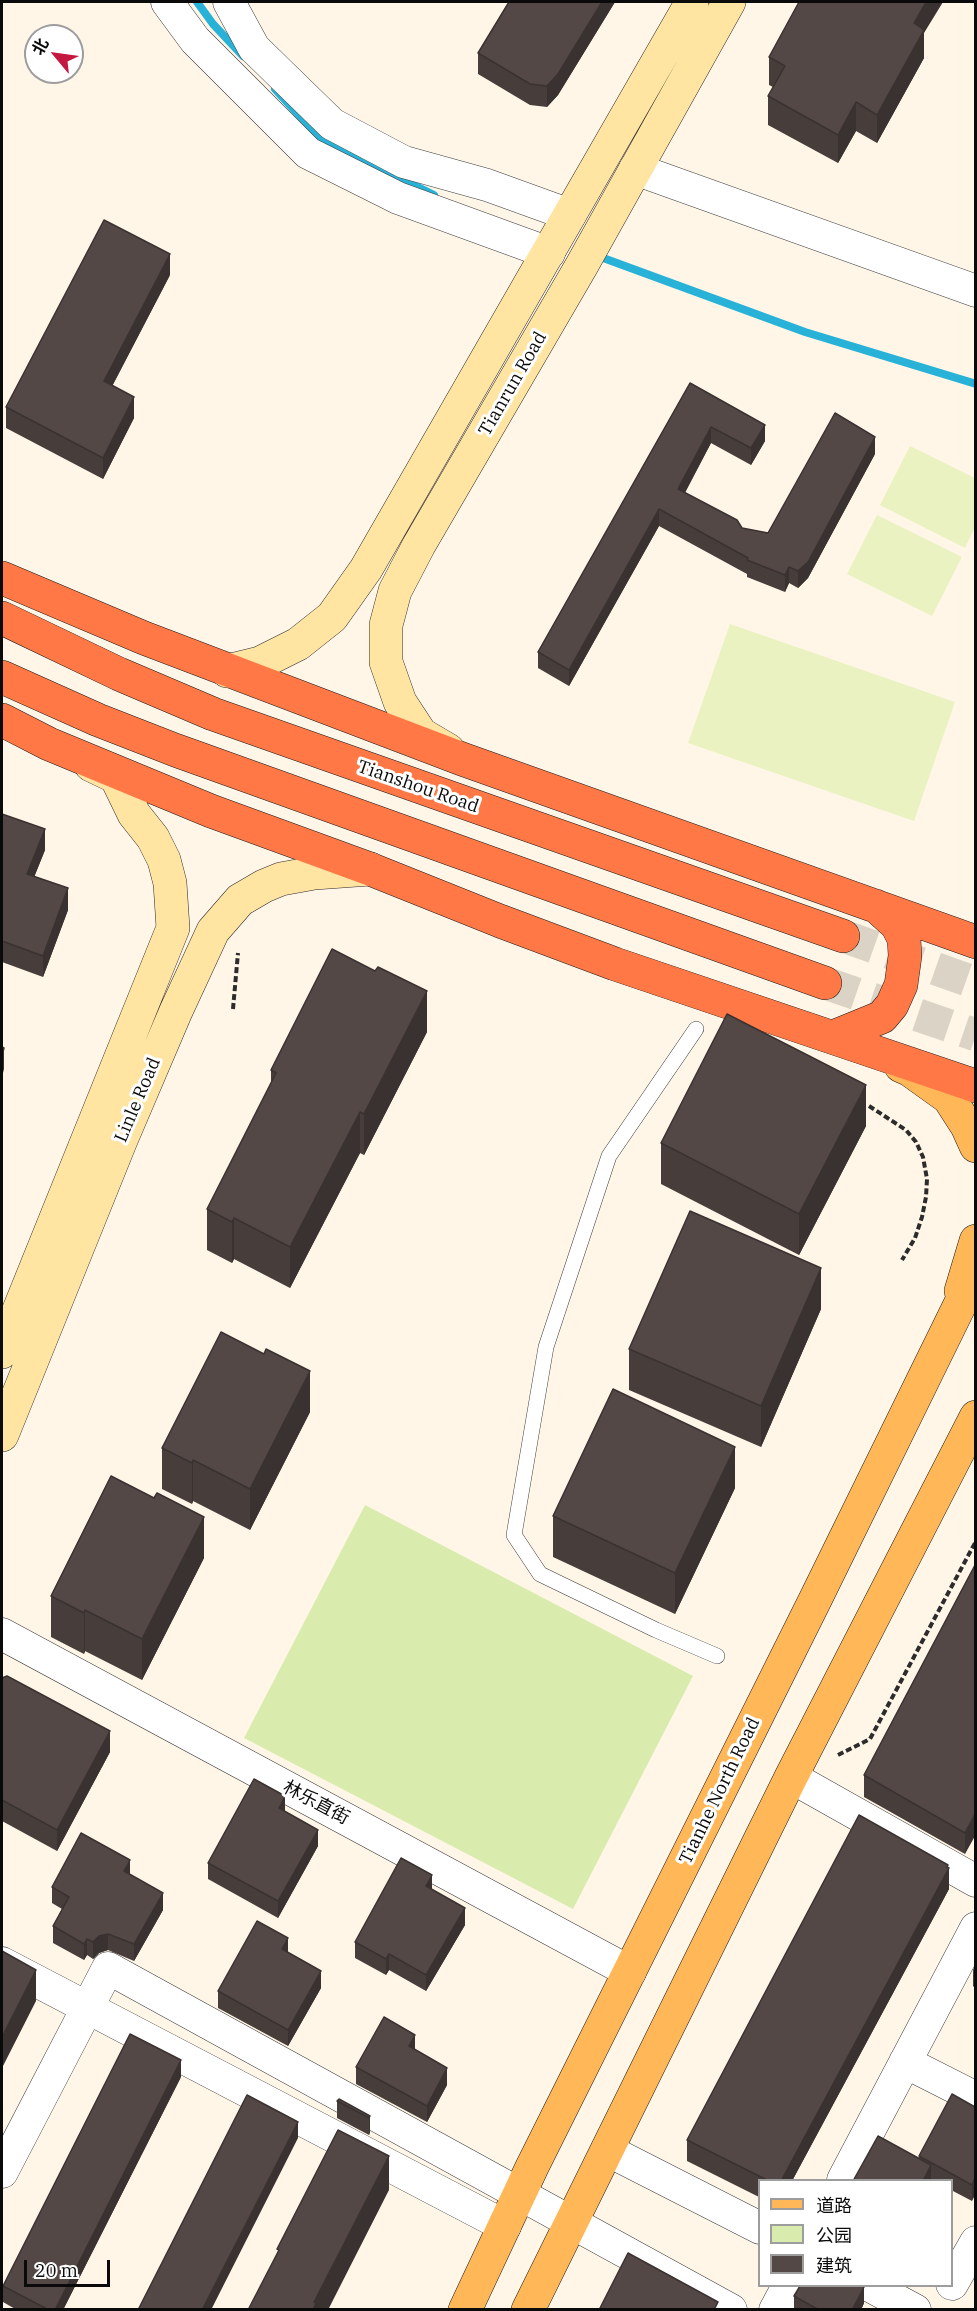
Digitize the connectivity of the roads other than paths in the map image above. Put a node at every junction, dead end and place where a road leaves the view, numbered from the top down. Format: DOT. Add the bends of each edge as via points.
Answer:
graph roads {
  1 [pos="167,2"];
  2 [pos="229,2"];
  3 [pos="692,2"];
  4 [pos="729,2"];
  5 [pos="635,169"];
  6 [pos="561,232"];
  7 [pos="975,291"];
  8 [pos="2,578"];
  9 [pos="2,618"];
  10 [pos="227,671"];
  11 [pos="2,677"];
  12 [pos="2,720"];
  13 [pos="49,744"];
  14 [pos="462,759"];
  15 [pos="370,869"];
  16 [pos="875,905"];
  17 [pos="843,936"];
  18 [pos="975,942"];
  19 [pos="825,983"];
  20 [pos="696,1029"];
  21 [pos="833,1037"];
  22 [pos="975,1086"];
  23 [pos="975,1146"];
  24 [pos="975,1241"];
  25 [pos="975,1272"];
  26 [pos="953,1315"];
  27 [pos="2,1352"];
  28 [pos="975,1417"];
  29 [pos="2,1435"];
  30 [pos="2,1634"];
  31 [pos="717,1656"];
  32 [pos="791,1777"];
  33 [pos="975,1881"];
  34 [pos="975,1928"];
  35 [pos="2,1963"];
  36 [pos="630,1972"];
  37 [pos="905,2062"];
  38 [pos="975,2098"];
  39 [pos="607,2150"];
  40 [pos="2,2172"];
  41 [pos="844,2179"];
  42 [pos="505,2226"];
  43 [pos="758,2227"];
  44 [pos="975,2242"];
  45 [pos="953,2281"];
  46 [pos="787,2287"];
  47 [pos="872,2287"];
  48 [pos="950,2287"];
  49 [pos="465,2310"];
  50 [pos="528,2310"];
  51 [pos="731,2310"];
  52 [pos="775,2310"];
  53 [pos="915,2310"];
  54 [pos="937,2310"];
  1 -- 6 [label="street" via="195,40 308,153 398,198"];
  2 -- 6 [label="street" via="254,48 333,124 404,162 487,185"];
  3 -- 6 [label="street, Tianrun Road"];
  4 -- 5 [label="street, Tianrun Road"];
  5 -- 7 [label="street"];
  5 -- 14 [label="street, Tianrun Road" via="395,591 386,625 386,663 399,702 422,734"];
  6 -- 10 [label="street, Tianrun Road" via="366,569 332,616 298,644 260,663"];
  8 -- 10 [label="highway"];
  9 -- 17 [label="highway, Tianshou Road" via="118,675 213,714"];
  10 -- 14 [label="highway"];
  11 -- 19 [label="highway" via="98,720 261,782"];
  12 -- 13 [label="highway"];
  13 -- 15 [label="highway" via="211,812"];
  13 -- 27 [label="street, Linle Road" via="116,777 164,860 173,928"];
  14 -- 16 [label="highway"];
  15 -- 21 [label="highway" via="615,964"];
  15 -- 29 [label="street, Linle Road" via="281,879 240,900 213,931 121,1140"];
  16 -- 18 [label="highway"];
  16 -- 21 [label="highway" via="897,925 904,939 901,985 882,1017"];
  20 -- 31 [label="lane" via="609,1155 546,1347 514,1535 540,1574"];
  21 -- 22 [label="highway"];
  21 -- 23 [label="main road" via="910,1070 949,1098"];
  24 -- 26 [label="main road"];
  25 -- 26 [label="main road, Tianhe North Road"];
  26 -- 36 [label="main road, Tianhe North Road"];
  28 -- 32 [label="main road"];
  30 -- 36 [label="street, 林乐直街"];
  32 -- 33 [label="street"];
  32 -- 39 [label="main road"];
  34 -- 37 [label="street"];
  35 -- 42 [label="street"];
  36 -- 42 [label="main road, Tianhe North Road"];
  37 -- 38 [label="street"];
  37 -- 41 [label="street"];
  39 -- 43 [label="street"];
  39 -- 50 [label="main road"];
  40 -- 51 [label="street" via="108,1968"];
  42 -- 49 [label="main road, Tianhe North Road"];
  44 -- 45 [label="street"];
  46 -- 52 [label="street"];
  47 -- 53 [label="street"];
  48 -- 54 [label="street"];
}
